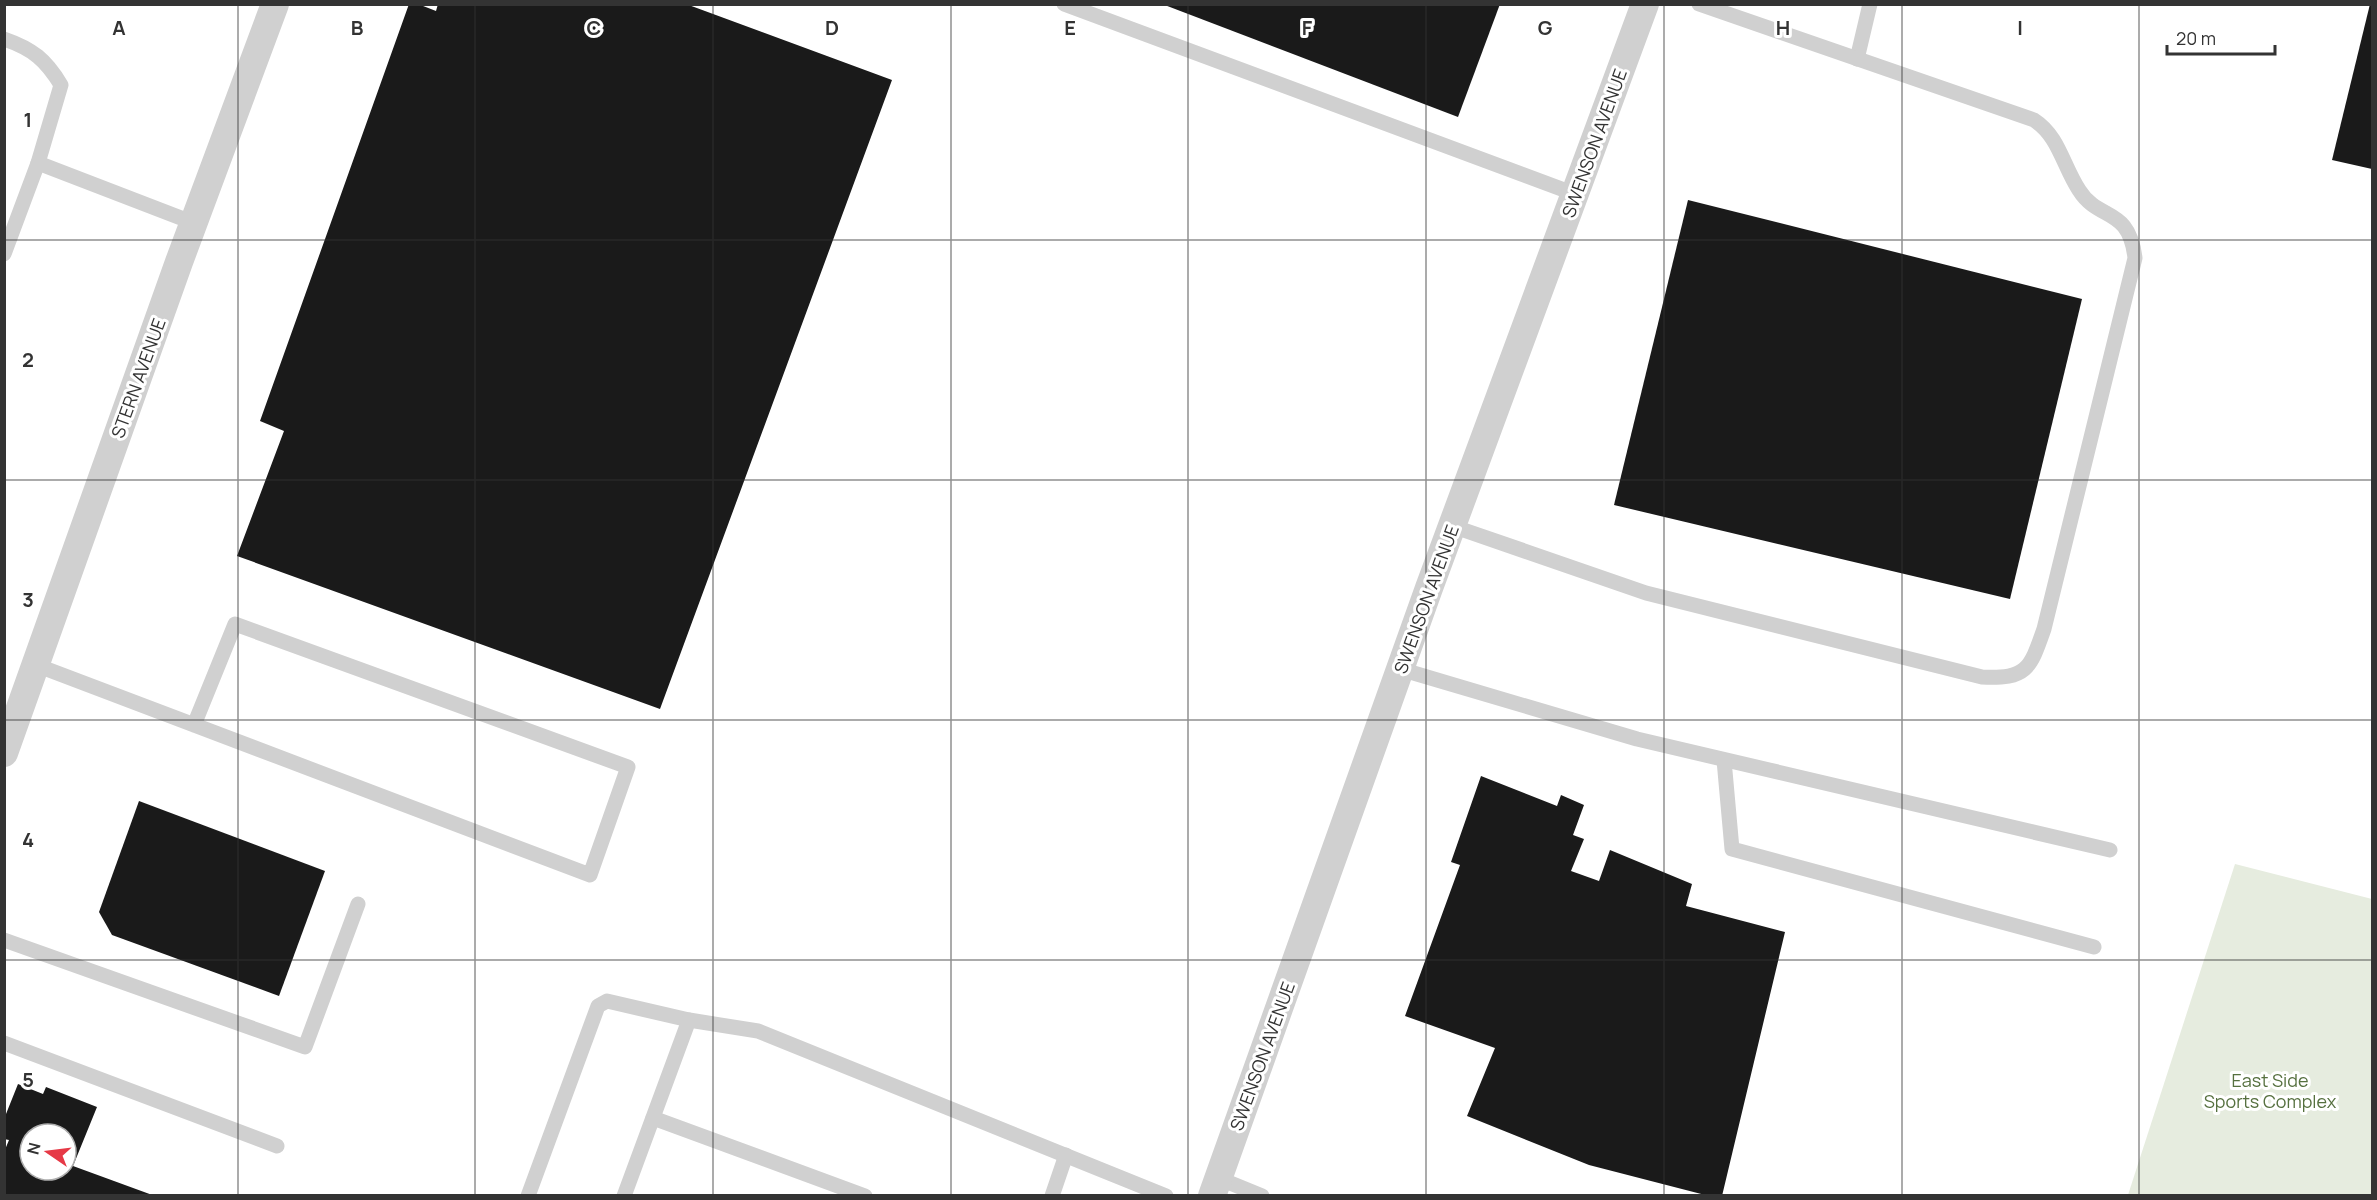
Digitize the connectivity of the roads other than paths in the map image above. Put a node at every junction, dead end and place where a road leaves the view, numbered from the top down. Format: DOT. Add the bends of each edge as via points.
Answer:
graph roads {
  1 [pos="275,4"];
  2 [pos="1064,4"];
  3 [pos="1646,4"];
  4 [pos="1699,4"];
  5 [pos="1870,4"];
  6 [pos="4,39"];
  7 [pos="1857,59"];
  8 [pos="38,163"];
  9 [pos="1575,194"];
  10 [pos="194,223"];
  11 [pos="4,254"];
  12 [pos="1452,526"];
  13 [pos="36,665"];
  14 [pos="1400,669"];
  15 [pos="194,724"];
  16 [pos="4,753"];
  17 [pos="1724,760"];
  18 [pos="2110,850"];
  19 [pos="358,904"];
  20 [pos="4,940"];
  21 [pos="2094,947"];
  22 [pos="689,1020"];
  23 [pos="4,1043"];
  24 [pos="652,1118"];
  25 [pos="277,1146"];
  26 [pos="1066,1155"];
  27 [pos="1215,1187"];
  28 [pos="528,1196"];
  29 [pos="624,1196"];
  30 [pos="865,1196"];
  31 [pos="1052,1196"];
  32 [pos="1166,1196"];
  33 [pos="1262,1196"];
  1 -- 10 [label="street, STERN AVENUE"];
  2 -- 9 [label="lane"];
  3 -- 9 [label="street, SWENSON AVENUE"];
  4 -- 7 [label="lane"];
  5 -- 7 [label="lane"];
  6 -- 8 [label="lane" via="49,65 61,86"];
  7 -- 12 [label="lane" via="2045,127 2080,192 2122,221 2134,243 2135,258 2044,628 2030,662 2021,673 2006,678 1982,677 1657,596"];
  8 -- 10 [label="lane"];
  8 -- 11 [label="lane"];
  9 -- 12 [label="street, SWENSON AVENUE"];
  10 -- 13 [label="street, STERN AVENUE"];
  12 -- 14 [label="street, SWENSON AVENUE"];
  13 -- 15 [label="lane"];
  13 -- 16 [label="street, STERN AVENUE"];
  14 -- 17 [label="lane" via="1637,739"];
  14 -- 27 [label="street, SWENSON AVENUE"];
  15 -- 15 [label="lane" via="590,875 628,767 235,624"];
  17 -- 18 [label="lane"];
  17 -- 21 [label="lane" via="1732,849"];
  19 -- 20 [label="lane" via="305,1047"];
  22 -- 24 [label="lane"];
  22 -- 26 [label="lane" via="758,1031"];
  22 -- 28 [label="lane" via="607,1001 598,1006"];
  23 -- 25 [label="lane"];
  24 -- 29 [label="lane"];
  24 -- 30 [label="lane"];
  26 -- 31 [label="lane"];
  26 -- 32 [label="lane"];
  27 -- 33 [label="lane"];
}
